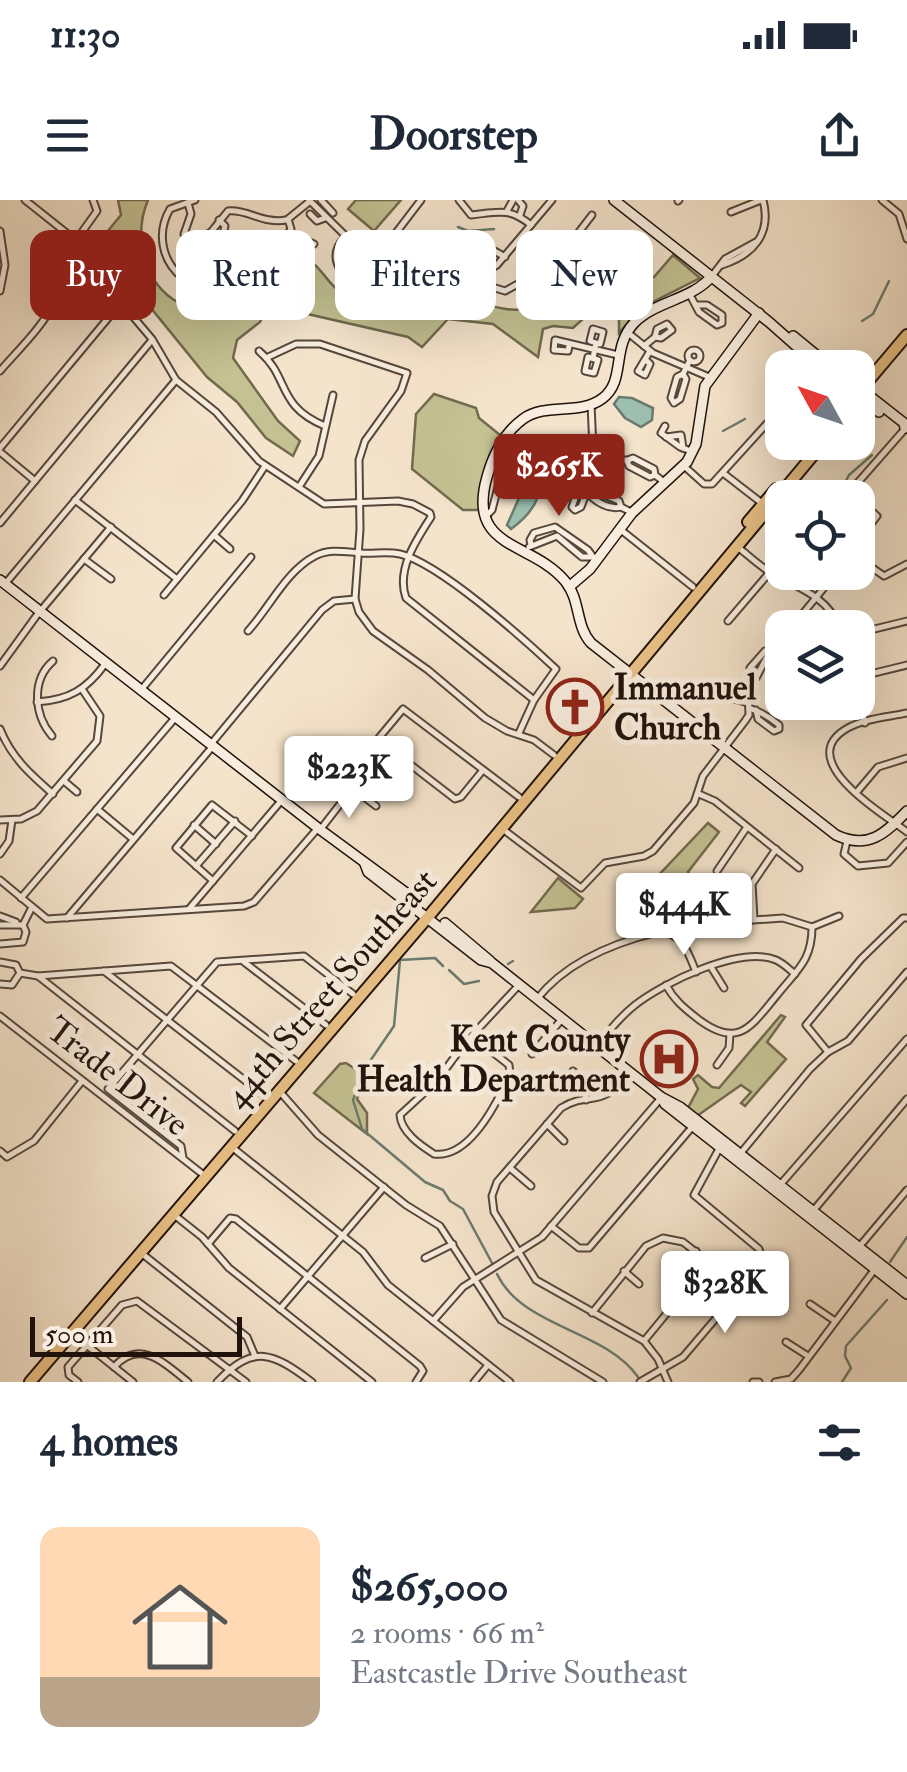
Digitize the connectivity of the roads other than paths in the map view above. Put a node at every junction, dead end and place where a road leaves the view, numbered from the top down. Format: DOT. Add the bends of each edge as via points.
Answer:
graph roads {
  1 [pos="25,200"];
  2 [pos="93,200"];
  3 [pos="321,200"];
  4 [pos="421,200"];
  5 [pos="459,200"];
  6 [pos="516,200"];
  7 [pos="552,200"];
  8 [pos="762,200"];
  9 [pos="882,200"];
  10 [pos="192,201"];
  11 [pos="310,201"];
  12 [pos="620,202"];
  13 [pos="507,212"];
  14 [pos="731,212"];
  15 [pos="332,213"];
  16 [pos="310,214"];
  17 [pos="592,215"];
  18 [pos="520,216"];
  19 [pos="325,218"];
  20 [pos="219,220"];
  21 [pos="288,220"];
  22 [pos="531,226"];
  23 [pos="64,230"];
  24 [pos="81,230"];
  25 [pos="185,230"];
  26 [pos="211,230"];
  27 [pos="224,230"];
  28 [pos="290,230"];
  29 [pos="336,230"];
  30 [pos="398,230"];
  31 [pos="528,230"];
  32 [pos="580,230"];
  33 [pos="0,231"];
  34 [pos="907,239"];
  35 [pos="516,244"];
  36 [pos="496,252"];
  37 [pos="505,257"];
  38 [pos="496,264"];
  39 [pos="176,271"];
  40 [pos="712,276"];
  41 [pos="0,290"];
  42 [pos="689,293"];
  43 [pos="697,304"];
  44 [pos="759,313"];
  45 [pos="41,320"];
  46 [pos="107,320"];
  47 [pos="136,320"];
  48 [pos="770,322"];
  49 [pos="627,332"];
  50 [pos="655,336"];
  51 [pos="907,336"];
  52 [pos="152,339"];
  53 [pos="907,345"];
  54 [pos="568,346"];
  55 [pos="647,348"];
  56 [pos="802,350"];
  57 [pos="804,350"];
  58 [pos="259,352"];
  59 [pos="618,355"];
  60 [pos="266,358"];
  61 [pos="646,360"];
  62 [pos="690,360"];
  63 [pos="684,371"];
  64 [pos="0,372"];
  65 [pos="875,375"];
  66 [pos="709,377"];
  67 [pos="875,378"];
  68 [pos="176,380"];
  69 [pos="332,396"];
  70 [pos="591,404"];
  71 [pos="875,404"];
  72 [pos="875,407"];
  73 [pos="886,416"];
  74 [pos="898,418"];
  75 [pos="325,426"];
  76 [pos="665,426"];
  77 [pos="765,426"];
  78 [pos="906,429"];
  79 [pos="666,437"];
  80 [pos="595,446"];
  81 [pos="0,450"];
  82 [pos="688,450"];
  83 [pos="805,460"];
  84 [pos="265,466"];
  85 [pos="684,466"];
  86 [pos="723,472"];
  87 [pos="660,478"];
  88 [pos="861,480"];
  89 [pos="35,481"];
  90 [pos="298,486"];
  91 [pos="589,494"];
  92 [pos="75,500"];
  93 [pos="360,504"];
  94 [pos="762,510"];
  95 [pos="632,513"];
  96 [pos="1,520"];
  97 [pos="111,527"];
  98 [pos="619,528"];
  99 [pos="214,535"];
  100 [pos="737,540"];
  101 [pos="641,545"];
  102 [pos="230,548"];
  103 [pos="528,550"];
  104 [pos="635,552"];
  105 [pos="358,553"];
  106 [pos="251,557"];
  107 [pos="409,557"];
  108 [pos="84,559"];
  109 [pos="594,560"];
  110 [pos="907,564"];
  111 [pos="765,567"];
  112 [pos="875,570"];
  113 [pos="765,578"];
  114 [pos="111,579"];
  115 [pos="177,579"];
  116 [pos="3,582"];
  117 [pos="569,586"];
  118 [pos="694,587"];
  119 [pos="806,590"];
  120 [pos="824,590"];
  121 [pos="164,594"];
  122 [pos="818,598"];
  123 [pos="355,599"];
  124 [pos="807,610"];
  125 [pos="829,610"];
  126 [pos="40,611"];
  127 [pos="672,618"];
  128 [pos="728,621"];
  129 [pos="907,621"];
  130 [pos="875,629"];
  131 [pos="248,631"];
  132 [pos="53,660"];
  133 [pos="106,662"];
  134 [pos="907,665"];
  135 [pos="0,666"];
  136 [pos="626,673"];
  137 [pos="875,673"];
  138 [pos="748,680"];
  139 [pos="748,689"];
  140 [pos="82,690"];
  141 [pos="141,690"];
  142 [pos="534,700"];
  143 [pos="38,702"];
  144 [pos="751,707"];
  145 [pos="590,711"];
  146 [pos="907,712"];
  147 [pos="176,718"];
  148 [pos="863,720"];
  149 [pos="864,723"];
  150 [pos="0,728"];
  151 [pos="581,732"];
  152 [pos="518,734"];
  153 [pos="52,736"];
  154 [pos="212,745"];
  155 [pos="3,746"];
  156 [pos="725,749"];
  157 [pos="907,758"];
  158 [pos="553,760"];
  159 [pos="412,765"];
  160 [pos="484,769"];
  161 [pos="64,780"];
  162 [pos="352,790"];
  163 [pos="77,792"];
  164 [pos="856,792"];
  165 [pos="53,794"];
  166 [pos="699,794"];
  167 [pos="519,797"];
  168 [pos="282,800"];
  169 [pos="376,806"];
  170 [pos="97,809"];
  171 [pos="907,811"];
  172 [pos="0,820"];
  173 [pos="12,820"];
  174 [pos="235,821"];
  175 [pos="896,824"];
  176 [pos="194,825"];
  177 [pos="747,827"];
  178 [pos="319,829"];
  179 [pos="496,830"];
  180 [pos="907,832"];
  181 [pos="252,836"];
  182 [pos="133,839"];
  183 [pos="848,840"];
  184 [pos="216,844"];
  185 [pos="905,848"];
  186 [pos="776,850"];
  187 [pos="0,854"];
  188 [pos="196,866"];
  189 [pos="799,868"];
  190 [pos="716,871"];
  191 [pos="0,880"];
  192 [pos="213,881"];
  193 [pos="6,886"];
  194 [pos="0,892"];
  195 [pos="21,898"];
  196 [pos="32,907"];
  197 [pos="189,910"];
  198 [pos="427,913"];
  199 [pos="0,916"];
  200 [pos="839,916"];
  201 [pos="67,918"];
  202 [pos="907,918"];
  203 [pos="754,919"];
  204 [pos="20,924"];
  205 [pos="0,925"];
  206 [pos="812,927"];
  207 [pos="682,940"];
  208 [pos="0,944"];
  209 [pos="241,960"];
  210 [pos="0,962"];
  211 [pos="711,967"];
  212 [pos="102,970"];
  213 [pos="696,972"];
  214 [pos="907,972"];
  215 [pos="20,974"];
  216 [pos="795,974"];
  217 [pos="38,976"];
  218 [pos="900,980"];
  219 [pos="0,984"];
  220 [pos="197,984"];
  221 [pos="519,985"];
  222 [pos="666,985"];
  223 [pos="907,986"];
  224 [pos="724,988"];
  225 [pos="356,995"];
  226 [pos="537,999"];
  227 [pos="562,1018"];
  228 [pos="1,1019"];
  229 [pos="167,1020"];
  230 [pos="321,1034"];
  231 [pos="730,1034"];
  232 [pos="472,1036"];
  233 [pos="907,1039"];
  234 [pos="597,1046"];
  235 [pos="828,1052"];
  236 [pos="532,1054"];
  237 [pos="136,1055"];
  238 [pos="296,1061"];
  239 [pos="717,1065"];
  240 [pos="574,1071"];
  241 [pos="629,1071"];
  242 [pos="82,1081"];
  243 [pos="279,1084"];
  244 [pos="662,1097"];
  245 [pos="907,1099"];
  246 [pos="586,1100"];
  247 [pos="265,1101"];
  248 [pos="547,1124"];
  249 [pos="693,1126"];
  250 [pos="233,1138"];
  251 [pos="564,1141"];
  252 [pos="720,1147"];
  253 [pos="0,1151"];
  254 [pos="743,1156"];
  255 [pos="183,1158"];
  256 [pos="510,1168"];
  257 [pos="751,1172"];
  258 [pos="202,1174"];
  259 [pos="780,1185"];
  260 [pos="531,1186"];
  261 [pos="384,1188"];
  262 [pos="907,1190"];
  263 [pos="813,1211"];
  264 [pos="172,1214"];
  265 [pos="552,1226"];
  266 [pos="832,1230"];
  267 [pos="343,1236"];
  268 [pos="208,1244"];
  269 [pos="453,1244"];
  270 [pos="141,1246"];
  271 [pos="859,1247"];
  272 [pos="696,1252"];
  273 [pos="518,1254"];
  274 [pos="425,1258"];
  275 [pos="875,1269"];
  276 [pos="119,1272"];
  277 [pos="624,1272"];
  278 [pos="307,1276"];
  279 [pos="891,1277"];
  280 [pos="474,1280"];
  281 [pos="639,1284"];
  282 [pos="906,1285"];
  283 [pos="743,1288"];
  284 [pos="907,1294"];
  285 [pos="810,1304"];
  286 [pos="280,1309"];
  287 [pos="592,1313"];
  288 [pos="74,1320"];
  289 [pos="433,1321"];
  290 [pos="835,1321"];
  291 [pos="71,1333"];
  292 [pos="644,1341"];
  293 [pos="786,1342"];
  294 [pos="86,1346"];
  295 [pos="254,1356"];
  296 [pos="808,1356"];
  297 [pos="488,1365"];
  298 [pos="114,1367"];
  299 [pos="662,1368"];
  300 [pos="228,1371"];
  301 [pos="588,1374"];
  302 [pos="792,1380"];
  303 [pos="22,1382"];
  304 [pos="30,1382"];
  305 [pos="78,1382"];
  306 [pos="133,1382"];
  307 [pos="188,1382"];
  308 [pos="217,1382"];
  309 [pos="246,1382"];
  310 [pos="312,1382"];
  311 [pos="372,1382"];
  312 [pos="416,1382"];
  313 [pos="474,1382"];
  314 [pos="510,1382"];
  315 [pos="584,1382"];
  316 [pos="603,1382"];
  317 [pos="640,1382"];
  318 [pos="668,1382"];
  319 [pos="775,1382"];
  1 -- 23 [label="street"];
  2 -- 24 [label="street" via="97,211"];
  3 -- 15 [label="street"];
  4 -- 30 [label="street"];
  5 -- 13 [label="street" via="470,215"];
  6 -- 13 [label="street"];
  6 -- 18 [label="street"];
  7 -- 22 [label="street"];
  8 -- 14 [label="street"];
  8 -- 40 [label="street" via="766,220 759,240"];
  9 -- 34 [label="street" via="900,214"];
  10 -- 25 [label="street"];
  10 -- 39 [label="street" via="170,209 162,233"];
  11 -- 19 [label="street"];
  11 -- 21 [label="street"];
  12 -- 40 [label="main road"];
  13 -- 18 [label="street"];
  16 -- 19 [label="street" via="316,222"];
  17 -- 32 [label="street"];
  18 -- 22 [label="street"];
  19 -- 29 [label="street"];
  20 -- 21 [label="street" via="231,209"];
  20 -- 26 [label="street"];
  20 -- 27 [label="street"];
  21 -- 28 [label="street"];
  22 -- 31 [label="street"];
  33 -- 41 [label="street"];
  35 -- 37 [label="street"];
  36 -- 37 [label="street"];
  37 -- 38 [label="street"];
  40 -- 42 [label="main road"];
  40 -- 44 [label="main road"];
  42 -- 43 [label="street"];
  42 -- 49 [label="main road" via="649,312"];
  43 -- 43 [label="street" via="699,312 722,324 722,316"];
  44 -- 48 [label="main road"];
  44 -- 66 [label="main road"];
  45 -- 64 [label="street"];
  46 -- 81 [label="street"];
  47 -- 52 [label="street"];
  48 -- 56 [label="main road"];
  48 -- 57 [label="main road"];
  49 -- 55 [label="street"];
  49 -- 59 [label="main road"];
  50 -- 55 [label="street"];
  51 -- 65 [label="main road"];
  52 -- 68 [label="street"];
  52 -- 89 [label="street"];
  53 -- 67 [label="main road"];
  54 -- 59 [label="street"];
  55 -- 61 [label="street"];
  55 -- 63 [label="street"];
  58 -- 60 [label="street"];
  59 -- 70 [label="main road" via="616,381"];
  60 -- 75 [label="street" via="295,408"];
  60 -- 93 [label="street" via="296,344 320,344 408,372 365,441"];
  62 -- 63 [label="street"];
  63 -- 63 [label="street" via="670,398 674,403 680,399"];
  63 -- 66 [label="street"];
  66 -- 82 [label="main road"];
  68 -- 84 [label="street"];
  68 -- 92 [label="street"];
  69 -- 75 [label="street"];
  70 -- 80 [label="street"];
  70 -- 103 [label="main road" via="534,413 500,446 484,486 485,516 496,535"];
  71 -- 74 [label="main road"];
  72 -- 73 [label="main road"];
  73 -- 74 [label="main road"];
  73 -- 78 [label="main road"];
  74 -- 78 [label="main road"];
  75 -- 90 [label="street" via="316,463"];
  76 -- 79 [label="street" via="660,433"];
  77 -- 86 [label="street"];
  78 -- 88 [label="street"];
  79 -- 82 [label="street"];
  79 -- 82 [label="street" via="681,434"];
  80 -- 87 [label="street"];
  80 -- 91 [label="street"];
  80 -- 91 [label="street" via="572,507 580,508"];
  81 -- 89 [label="street"];
  82 -- 85 [label="main road"];
  83 -- 94 [label="main road, 44th Street Southeast"];
  84 -- 90 [label="street"];
  84 -- 99 [label="street"];
  85 -- 86 [label="street" via="710,486"];
  85 -- 87 [label="main road"];
  86 -- 94 [label="street"];
  87 -- 95 [label="main road"];
  89 -- 96 [label="street"];
  90 -- 93 [label="street" via="324,504"];
  91 -- 95 [label="street" via="619,501"];
  92 -- 97 [label="street"];
  92 -- 116 [label="street"];
  93 -- 105 [label="street"];
  93 -- 107 [label="street" via="407,502 432,515"];
  94 -- 100 [label="main road, 44th Street Southeast"];
  95 -- 98 [label="main road"];
  97 -- 108 [label="street"];
  97 -- 115 [label="street"];
  98 -- 101 [label="street"];
  98 -- 109 [label="main road"];
  99 -- 102 [label="street"];
  99 -- 115 [label="street"];
  100 -- 111 [label="street"];
  100 -- 118 [label="main road, 44th Street Southeast"];
  100 -- 127 [label="main road, 44th Street Southeast"];
  101 -- 104 [label="street"];
  101 -- 118 [label="street"];
  103 -- 109 [label="street" via="557,536"];
  103 -- 117 [label="main road"];
  105 -- 107 [label="street"];
  105 -- 123 [label="street"];
  105 -- 131 [label="street" via="327,552 307,561"];
  106 -- 141 [label="street"];
  107 -- 142 [label="street" via="403,582 410,604"];
  107 -- 142 [label="street" via="488,611 556,670"];
  108 -- 114 [label="street"];
  108 -- 126 [label="street"];
  109 -- 117 [label="main road"];
  110 -- 112 [label="street" via="884,576"];
  113 -- 128 [label="street"];
  115 -- 121 [label="street"];
  116 -- 126 [label="main road"];
  117 -- 136 [label="main road" via="586,637"];
  118 -- 127 [label="main road, 44th Street Southeast"];
  119 -- 122 [label="street"];
  120 -- 122 [label="street"];
  122 -- 124 [label="street"];
  122 -- 125 [label="street"];
  123 -- 152 [label="street" via="373,631 485,718"];
  123 -- 154 [label="street" via="322,610"];
  126 -- 133 [label="main road"];
  126 -- 135 [label="street"];
  127 -- 136 [label="main road, 44th Street Southeast"];
  129 -- 130 [label="street"];
  132 -- 143 [label="street" via="41,678"];
  133 -- 140 [label="street"];
  133 -- 141 [label="main road"];
  134 -- 137 [label="street"];
  136 -- 145 [label="main road, 44th Street Southeast"];
  136 -- 151 [label="main road, 44th Street Southeast"];
  136 -- 156 [label="main road"];
  138 -- 138 [label="street" via="754,661 766,651 761,673"];
  138 -- 139 [label="street"];
  139 -- 144 [label="street"];
  139 -- 144 [label="street" via="730,685 724,691"];
  140 -- 143 [label="street"];
  140 -- 161 [label="street" via="100,716 100,732"];
  141 -- 147 [label="main road"];
  142 -- 152 [label="street"];
  143 -- 153 [label="street"];
  144 -- 144 [label="street" via="776,722 779,729 758,719"];
  144 -- 156 [label="street"];
  145 -- 151 [label="main road"];
  145 -- 158 [label="main road, 44th Street Southeast"];
  146 -- 149 [label="street"];
  147 -- 154 [label="main road"];
  147 -- 170 [label="street"];
  148 -- 149 [label="street"];
  149 -- 164 [label="street" via="840,733 831,750 834,770"];
  150 -- 155 [label="street"];
  151 -- 158 [label="main road, 44th Street Southeast"];
  152 -- 158 [label="street"];
  154 -- 168 [label="main road"];
  154 -- 182 [label="street"];
  155 -- 165 [label="street"];
  156 -- 166 [label="street"];
  156 -- 183 [label="main road"];
  157 -- 164 [label="street" via="878,768"];
  158 -- 167 [label="main road, 44th Street Southeast"];
  158 -- 179 [label="main road, 44th Street Southeast"];
  159 -- 160 [label="street" via="457,799"];
  160 -- 162 [label="street" via="403,709 343,781"];
  160 -- 167 [label="street"];
  161 -- 163 [label="street"];
  161 -- 165 [label="street"];
  162 -- 169 [label="street"];
  162 -- 178 [label="street"];
  164 -- 175 [label="street"];
  165 -- 173 [label="street" via="30,816"];
  166 -- 177 [label="street"];
  166 -- 179 [label="street" via="653,852 608,861 583,888"];
  167 -- 179 [label="main road, 44th Street Southeast"];
  168 -- 178 [label="main road"];
  168 -- 181 [label="street"];
  170 -- 182 [label="street"];
  170 -- 195 [label="street"];
  171 -- 175 [label="main road"];
  172 -- 173 [label="street"];
  173 -- 187 [label="street"];
  174 -- 176 [label="street" via="213,804"];
  174 -- 181 [label="street"];
  174 -- 184 [label="street"];
  175 -- 180 [label="street"];
  175 -- 183 [label="main road" via="873,840"];
  176 -- 184 [label="street"];
  176 -- 188 [label="street" via="176,848"];
  177 -- 186 [label="street"];
  177 -- 190 [label="street"];
  178 -- 197 [label="street" via="252,903"];
  178 -- 198 [label="main road"];
  179 -- 198 [label="main road, 44th Street Southeast"];
  181 -- 192 [label="street"];
  182 -- 201 [label="street"];
  183 -- 185 [label="street" via="844,854 858,866 888,863"];
  184 -- 188 [label="street"];
  186 -- 189 [label="street"];
  186 -- 203 [label="street" via="752,884"];
  188 -- 192 [label="street"];
  191 -- 193 [label="street"];
  192 -- 197 [label="street"];
  193 -- 194 [label="street"];
  193 -- 195 [label="street"];
  195 -- 196 [label="street"];
  196 -- 201 [label="street" via="47,919"];
  196 -- 204 [label="street"];
  197 -- 201 [label="street"];
  198 -- 221 [label="main road"];
  198 -- 225 [label="main road, 44th Street Southeast"];
  199 -- 204 [label="street"];
  200 -- 206 [label="street"];
  202 -- 235 [label="street" via="806,1025"];
  203 -- 206 [label="street"];
  203 -- 207 [label="street" via="707,924"];
  204 -- 205 [label="street"];
  204 -- 208 [label="street" via="23,942"];
  206 -- 216 [label="street" via="810,952"];
  207 -- 213 [label="street"];
  207 -- 226 [label="street" via="652,933 584,959"];
  209 -- 220 [label="street" via="216,962"];
  209 -- 225 [label="street" via="304,956"];
  209 -- 230 [label="street"];
  210 -- 215 [label="street"];
  211 -- 213 [label="street"];
  211 -- 216 [label="street" via="767,958"];
  211 -- 224 [label="street"];
  212 -- 217 [label="street"];
  212 -- 220 [label="street" via="172,966"];
  212 -- 229 [label="street"];
  213 -- 222 [label="street"];
  214 -- 218 [label="street"];
  215 -- 217 [label="street"];
  215 -- 219 [label="street" via="8,987"];
  216 -- 231 [label="street" via="748,1028"];
  217 -- 237 [label="street"];
  218 -- 223 [label="street"];
  218 -- 235 [label="street" via="848,1041"];
  220 -- 229 [label="street"];
  220 -- 238 [label="street"];
  221 -- 226 [label="main road"];
  221 -- 232 [label="street"];
  222 -- 231 [label="street" via="684,1008"];
  222 -- 234 [label="street" via="620,1018"];
  225 -- 230 [label="main road, 44th Street Southeast"];
  225 -- 230 [label="main road, 44th Street Southeast"];
  226 -- 227 [label="main road"];
  227 -- 234 [label="main road"];
  227 -- 236 [label="street"];
  228 -- 242 [label="street, Trade Drive"];
  229 -- 237 [label="street"];
  229 -- 247 [label="street"];
  230 -- 238 [label="main road, 44th Street Southeast"];
  230 -- 243 [label="main road, 44th Street Southeast"];
  231 -- 239 [label="street"];
  232 -- 232 [label="street" via="400,1115 407,1132 434,1154 453,1152 469,1139 510,1074 509,1065"];
  233 -- 259 [label="street"];
  234 -- 241 [label="main road"];
  235 -- 254 [label="street"];
  237 -- 250 [label="street"];
  237 -- 255 [label="street" via="109,1091 181,1146"];
  238 -- 243 [label="main road, 44th Street Southeast"];
  240 -- 246 [label="street"];
  241 -- 244 [label="main road"];
  241 -- 246 [label="street" via="607,1096"];
  242 -- 253 [label="street" via="33,1142 7,1156"];
  242 -- 255 [label="street, Trade Drive"];
  243 -- 247 [label="main road, 44th Street Southeast"];
  243 -- 261 [label="street" via="311,1129"];
  244 -- 249 [label="main road"];
  244 -- 254 [label="main road"];
  244 -- 265 [label="street"];
  245 -- 263 [label="street"];
  246 -- 248 [label="street" via="567,1104"];
  247 -- 250 [label="main road, 44th Street Southeast"];
  248 -- 251 [label="street"];
  248 -- 256 [label="street"];
  249 -- 252 [label="main road"];
  249 -- 265 [label="street" via="584,1250"];
  250 -- 258 [label="main road, 44th Street Southeast"];
  250 -- 267 [label="street"];
  252 -- 254 [label="main road"];
  252 -- 257 [label="main road"];
  252 -- 283 [label="street" via="694,1195 764,1258"];
  254 -- 259 [label="main road"];
  255 -- 258 [label="street, Trade Drive"];
  256 -- 260 [label="street"];
  256 -- 273 [label="street" via="492,1196 495,1215"];
  257 -- 259 [label="main road"];
  257 -- 266 [label="main road"];
  258 -- 264 [label="main road, 44th Street Southeast"];
  258 -- 270 [label="main road, 44th Street Southeast"];
  259 -- 263 [label="main road"];
  261 -- 267 [label="street"];
  261 -- 269 [label="street" via="435,1221"];
  262 -- 271 [label="street"];
  263 -- 266 [label="main road"];
  264 -- 268 [label="street"];
  264 -- 270 [label="main road, 44th Street Southeast"];
  265 -- 273 [label="street"];
  266 -- 271 [label="main road"];
  266 -- 275 [label="main road"];
  267 -- 278 [label="street"];
  267 -- 289 [label="street"];
  268 -- 278 [label="street" via="232,1217"];
  268 -- 286 [label="street"];
  269 -- 274 [label="street"];
  269 -- 280 [label="street"];
  270 -- 276 [label="main road, 44th Street Southeast"];
  270 -- 295 [label="street" via="247,1337"];
  271 -- 279 [label="main road"];
  272 -- 277 [label="street" via="673,1238 654,1241"];
  272 -- 283 [label="street"];
  272 -- 292 [label="street" via="681,1296"];
  273 -- 280 [label="street"];
  273 -- 287 [label="street" via="536,1280"];
  275 -- 279 [label="main road"];
  275 -- 290 [label="street"];
  276 -- 288 [label="main road, 44th Street Southeast"];
  276 -- 291 [label="main road, 44th Street Southeast"];
  277 -- 281 [label="street"];
  277 -- 287 [label="street"];
  278 -- 286 [label="street"];
  278 -- 312 [label="street" via="420,1366"];
  279 -- 282 [label="main road"];
  279 -- 284 [label="main road"];
  280 -- 289 [label="street"];
  280 -- 301 [label="street" via="501,1320"];
  283 -- 299 [label="street" via="683,1357"];
  285 -- 290 [label="street"];
  286 -- 311 [label="street"];
  287 -- 292 [label="street"];
  288 -- 291 [label="main road"];
  288 -- 303 [label="main road, 44th Street Southeast"];
  289 -- 297 [label="street"];
  290 -- 296 [label="street"];
  291 -- 294 [label="street"];
  291 -- 304 [label="main road, 44th Street Southeast"];
  292 -- 299 [label="street"];
  293 -- 296 [label="street"];
  294 -- 298 [label="street"];
  294 -- 300 [label="street" via="122,1305 137,1301"];
  294 -- 305 [label="street" via="67,1371"];
  295 -- 300 [label="street"];
  295 -- 310 [label="street" via="273,1356"];
  296 -- 302 [label="street"];
  297 -- 313 [label="street"];
  297 -- 314 [label="street"];
  298 -- 306 [label="street"];
  298 -- 307 [label="street" via="130,1354 144,1353"];
  299 -- 317 [label="street"];
  299 -- 318 [label="street"];
  300 -- 308 [label="street"];
  300 -- 309 [label="street"];
  301 -- 315 [label="street"];
  301 -- 316 [label="street"];
  302 -- 319 [label="street"];
}
